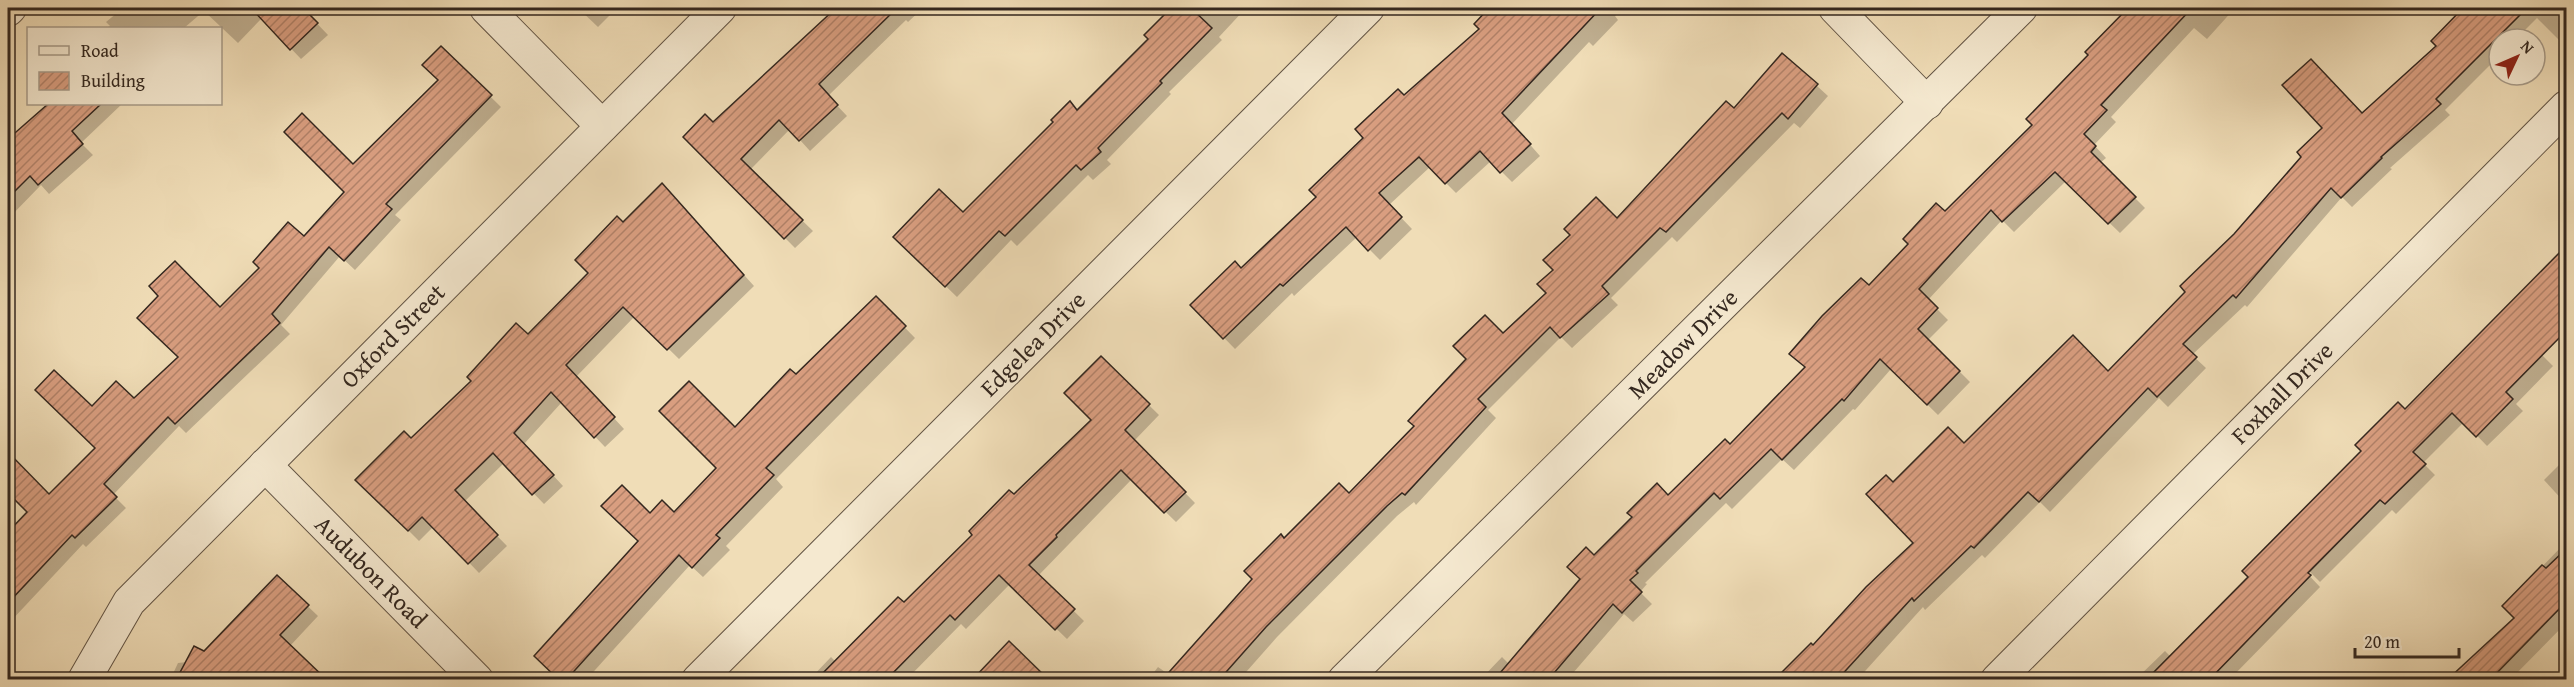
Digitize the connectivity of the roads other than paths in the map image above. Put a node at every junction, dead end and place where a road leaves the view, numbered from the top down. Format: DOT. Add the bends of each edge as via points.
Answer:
graph roads {
  1 [pos="486,8"];
  2 [pos="720,8"];
  3 [pos="1368,8"];
  4 [pos="1835,8"];
  5 [pos="2021,8"];
  6 [pos="1927,103"];
  7 [pos="2566,107"];
  8 [pos="602,126"];
  9 [pos="265,465"];
  10 [pos="84,680"];
  11 [pos="477,680"];
  12 [pos="698,680"];
  13 [pos="1344,680"];
  14 [pos="1997,680"];
  1 -- 8 [label="street"];
  2 -- 8 [label="street, Oxford Street"];
  3 -- 12 [label="street, Edgelea Drive"];
  4 -- 6 [label="street"];
  5 -- 6 [label="street, Meadow Drive"];
  6 -- 13 [label="street, Meadow Drive"];
  7 -- 14 [label="street, Foxhall Drive"];
  8 -- 9 [label="street, Oxford Street"];
  9 -- 10 [label="street, Oxford Street" via="129,602"];
  9 -- 11 [label="street, Audubon Road"];
}
